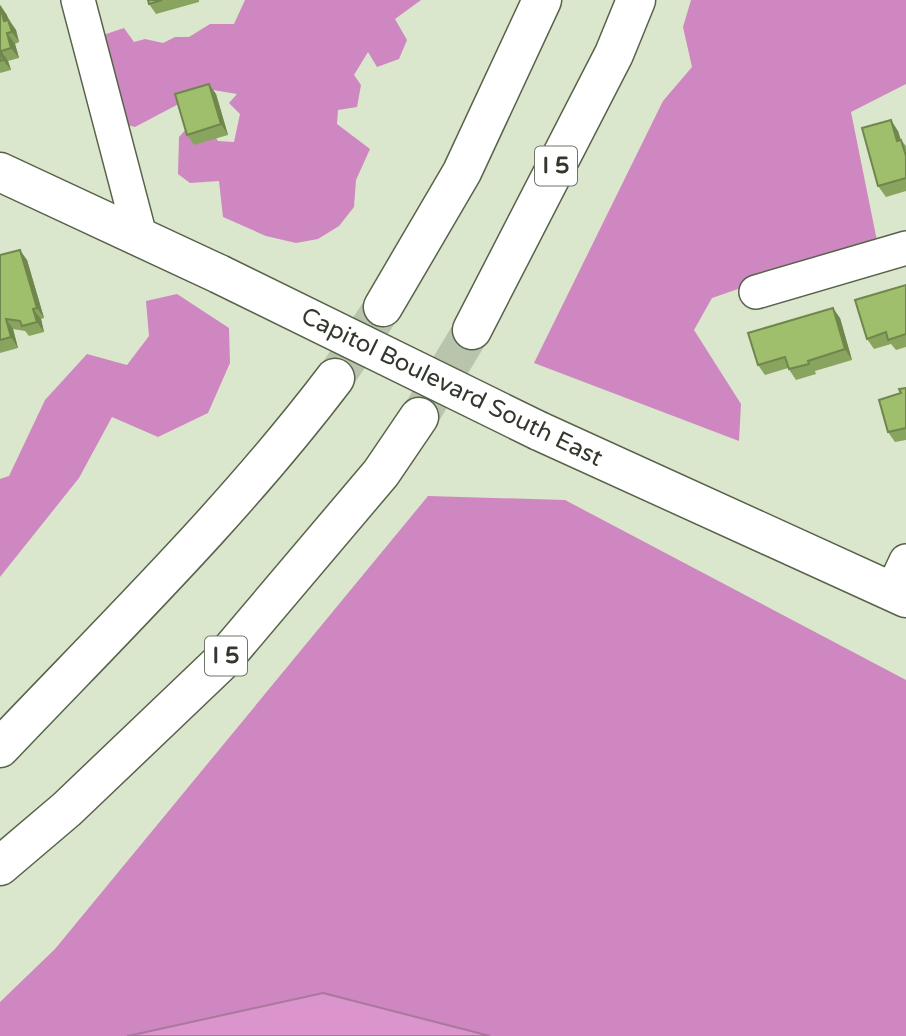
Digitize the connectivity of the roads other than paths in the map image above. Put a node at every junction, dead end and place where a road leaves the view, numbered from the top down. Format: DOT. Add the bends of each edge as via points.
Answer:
graph roads {
  1 [pos="78,0"];
  2 [pos="542,0"];
  3 [pos="636,0"];
  4 [pos="0,172"];
  5 [pos="140,236"];
  6 [pos="906,248"];
  7 [pos="756,292"];
  8 [pos="383,307"];
  9 [pos="472,330"];
  10 [pos="335,378"];
  11 [pos="419,417"];
  12 [pos="901,583"];
  13 [pos="0,748"];
  14 [pos="0,866"];
  1 -- 5 [label="street"];
  2 -- 8 [label="main road" via="462,172"];
  3 -- 9 [label="main road, I 5" via="614,54"];
  4 -- 5 [label="main road, Capitol Boulevard South East"];
  5 -- 12 [label="main road, Capitol Boulevard South East, bridge" via="538,431"];
  6 -- 7 [label="street"];
  10 -- 13 [label="main road" via="289,439 161,583"];
  11 -- 14 [label="main road, I 5" via="381,472 221,662 67,809"];
}
